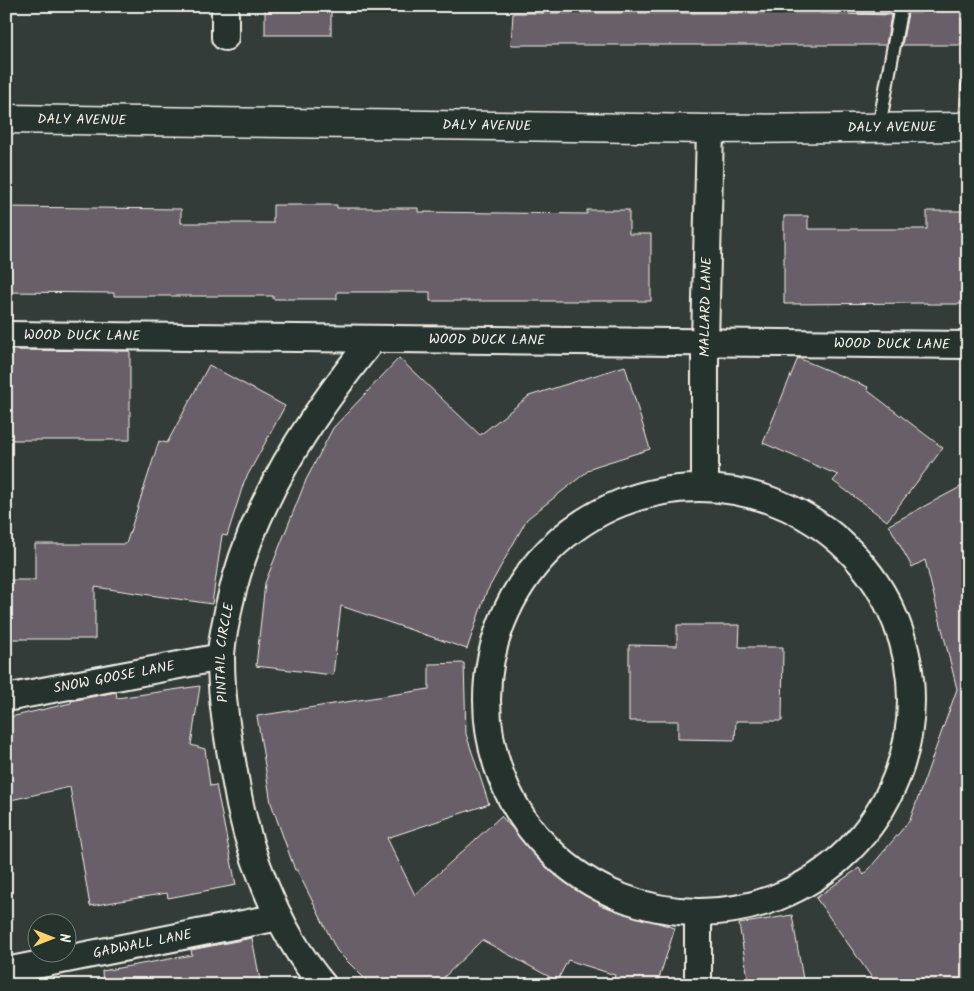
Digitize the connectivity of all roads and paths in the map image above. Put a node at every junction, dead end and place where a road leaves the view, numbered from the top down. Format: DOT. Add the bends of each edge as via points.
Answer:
graph roads {
  1 [pos="225,6"];
  2 [pos="822,6"];
  3 [pos="901,7"];
  4 [pos="225,37"];
  5 [pos="968,86"];
  6 [pos="6,119"];
  7 [pos="879,127"];
  8 [pos="967,127"];
  9 [pos="710,129"];
  10 [pos="6,335"];
  11 [pos="372,339"];
  12 [pos="705,343"];
  13 [pos="968,345"];
  14 [pos="705,486"];
  15 [pos="221,657"];
  16 [pos="6,698"];
  17 [pos="698,914"];
  18 [pos="279,917"];
  19 [pos="6,971"];
  20 [pos="323,985"];
  21 [pos="698,985"];
  1 -- 4 [label="street"];
  2 -- 3 [label="lane"];
  3 -- 7 [label="lane"];
  5 -- 8 [label="lane"];
  6 -- 9 [label="street, DALY AVENUE"];
  7 -- 8 [label="street, DALY AVENUE"];
  7 -- 9 [label="street, DALY AVENUE"];
  9 -- 12 [label="street, MALLARD LANE"];
  10 -- 11 [label="street, WOOD DUCK LANE"];
  11 -- 12 [label="street, WOOD DUCK LANE"];
  11 -- 15 [label="street, PINTAIL CIRCLE" via="338,382 271,489 250,534 233,589"];
  12 -- 13 [label="street, WOOD DUCK LANE"];
  12 -- 14 [label="street, MALLARD LANE"];
  14 -- 17 [label="street" via="744,491 815,521 845,546 871,576 890,609 904,646 910,684 910,723 902,761 887,797 866,830 840,859 809,882 774,899 736,910"];
  14 -- 17 [label="street" via="666,488 627,499 592,516 560,539 538,562 511,601 497,638 489,677 488,716 494,755 508,792 528,826 554,856 586,880 621,898 659,909"];
  15 -- 16 [label="street, SNOW GOOSE LANE"];
  15 -- 18 [label="street, PINTAIL CIRCLE" via="224,710 240,812 254,859"];
  17 -- 21 [label="street"];
  18 -- 19 [label="street, GADWALL LANE"];
  18 -- 20 [label="street, PINTAIL CIRCLE"];
}
